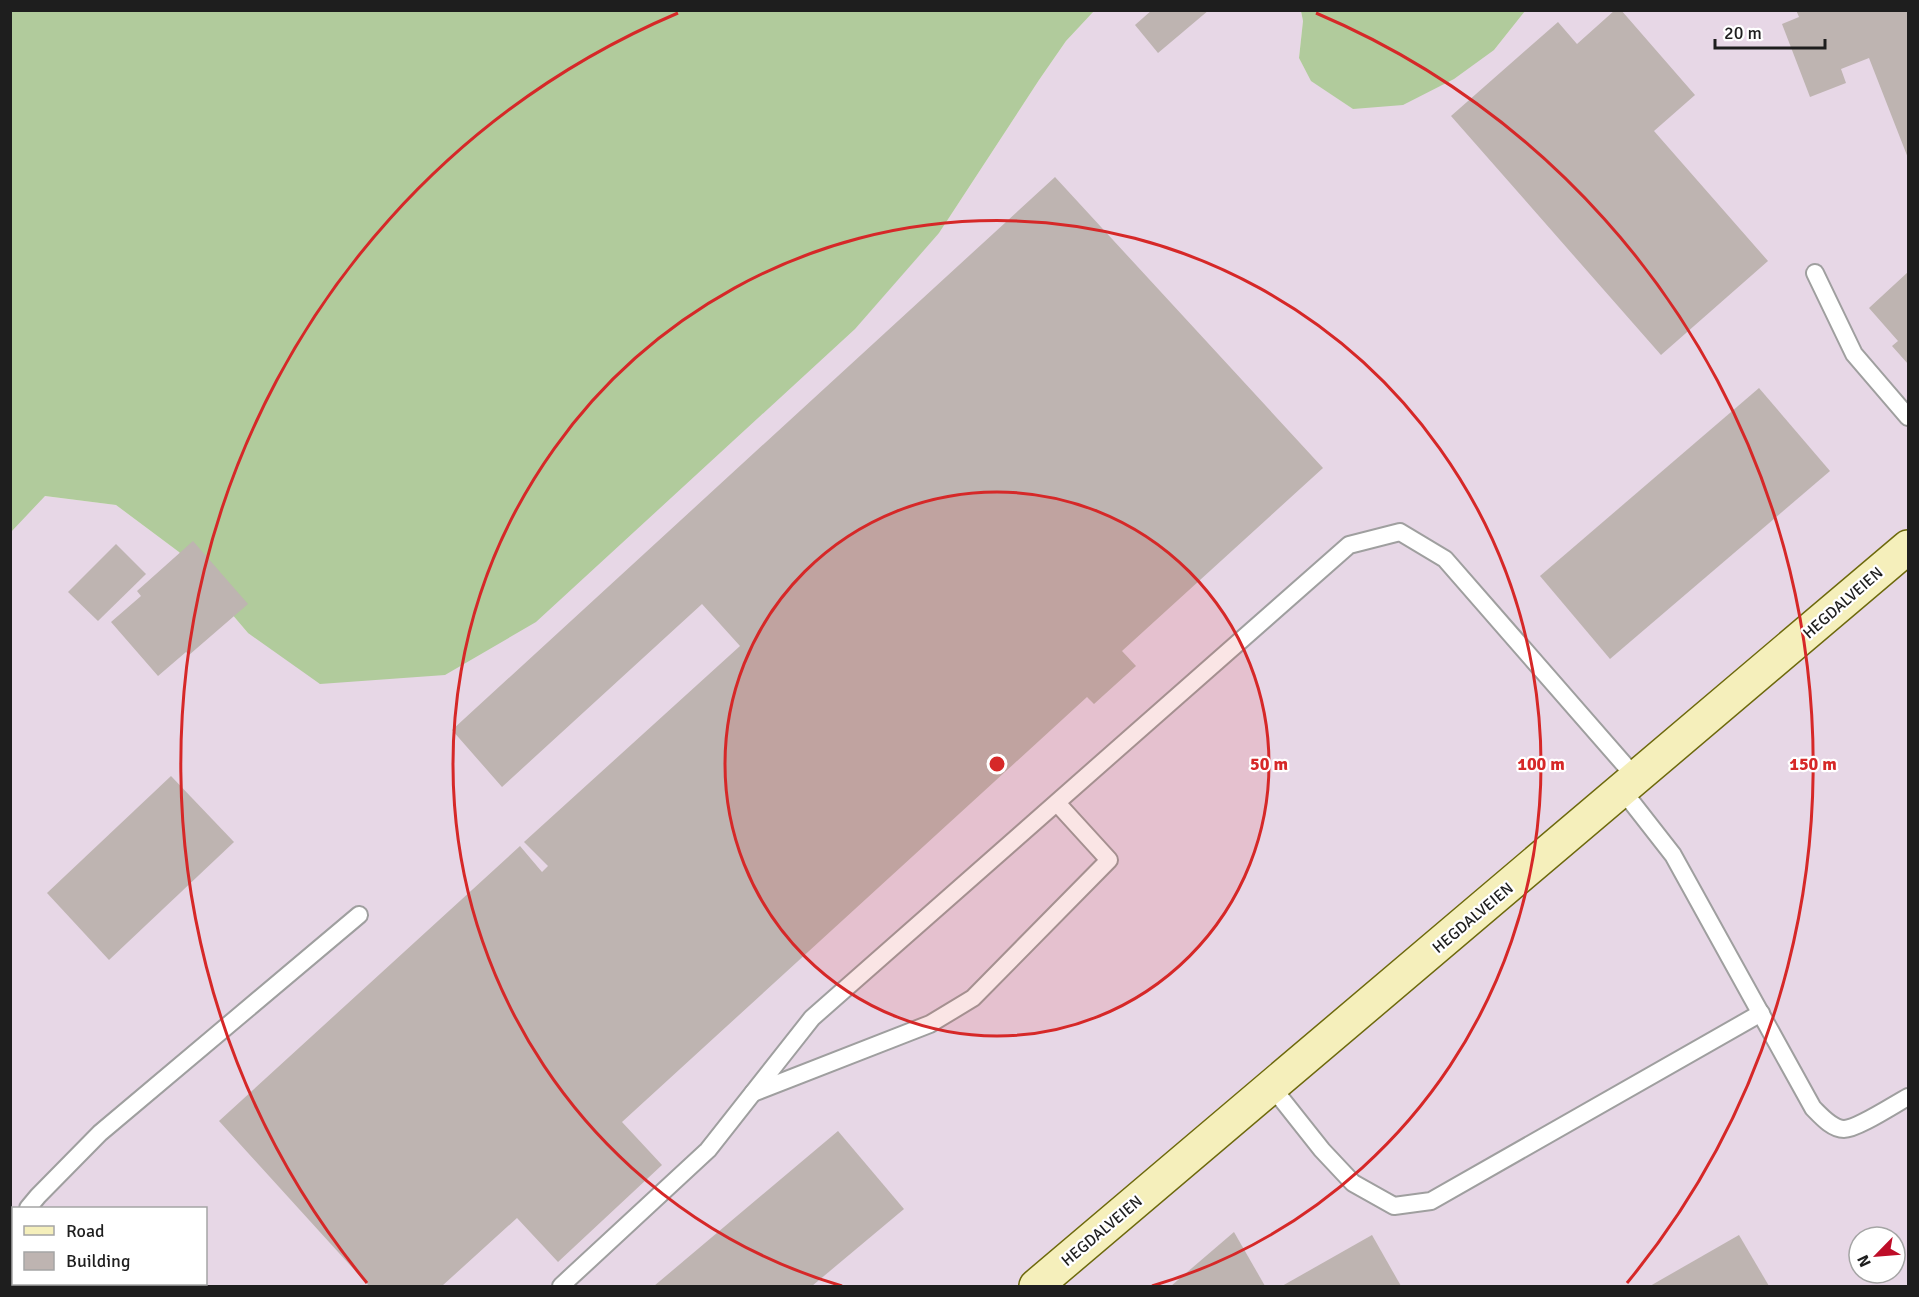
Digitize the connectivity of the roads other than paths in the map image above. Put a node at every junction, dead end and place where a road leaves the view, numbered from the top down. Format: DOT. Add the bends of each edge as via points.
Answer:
graph roads {
  1 [pos="1815,273"];
  2 [pos="1908,417"];
  3 [pos="1908,547"];
  4 [pos="1630,785"];
  5 [pos="1057,802"];
  6 [pos="359,915"];
  7 [pos="1761,1013"];
  8 [pos="1272,1087"];
  9 [pos="752,1093"];
  10 [pos="1908,1097"];
  11 [pos="30,1207"];
  12 [pos="561,1287"];
  13 [pos="1036,1287"];
  1 -- 2 [label="lane" via="1854,354"];
  3 -- 4 [label="street, HEGDALVEIEN"];
  4 -- 5 [label="lane" via="1445,559 1400,532 1349,545"];
  4 -- 7 [label="lane" via="1674,855"];
  4 -- 8 [label="street, HEGDALVEIEN"];
  5 -- 9 [label="lane" via="812,1018"];
  5 -- 9 [label="lane" via="1109,860 973,998 930,1024"];
  6 -- 11 [label="lane" via="100,1133"];
  7 -- 8 [label="lane" via="1431,1201 1394,1206 1353,1183"];
  7 -- 10 [label="lane" via="1813,1108 1828,1123 1844,1129 1860,1124"];
  8 -- 13 [label="street, HEGDALVEIEN"];
  9 -- 12 [label="lane" via="708,1150"];
}
